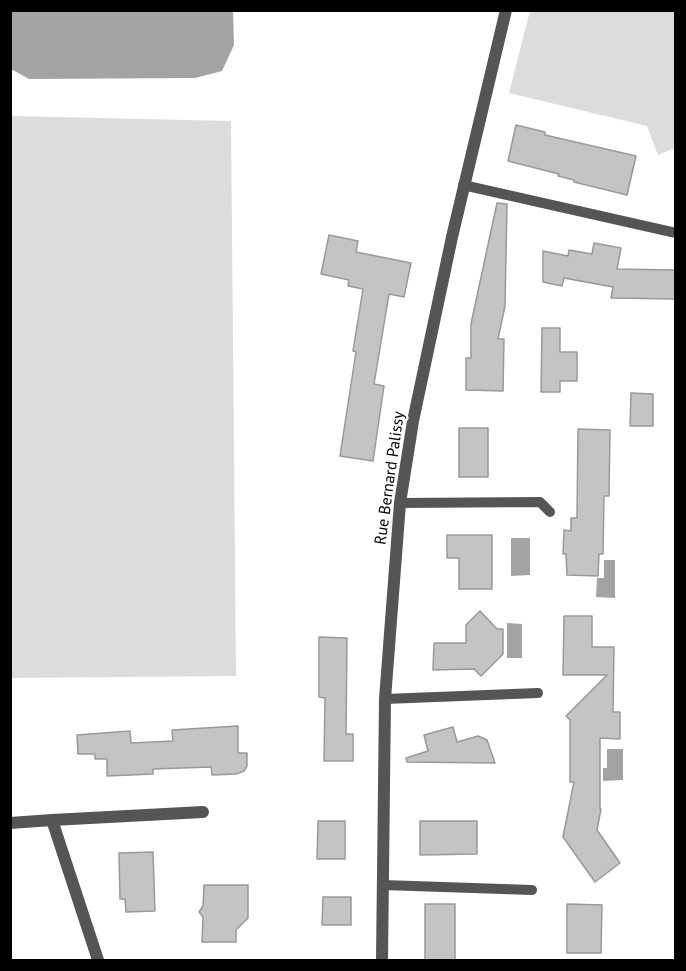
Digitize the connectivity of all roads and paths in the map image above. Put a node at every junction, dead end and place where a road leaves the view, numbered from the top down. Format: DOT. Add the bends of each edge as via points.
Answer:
graph roads {
  1 [pos="506,10"];
  2 [pos="463,185"];
  3 [pos="675,233"];
  4 [pos="400,502"];
  5 [pos="550,512"];
  6 [pos="538,693"];
  7 [pos="385,699"];
  8 [pos="203,812"];
  9 [pos="52,820"];
  10 [pos="10,823"];
  11 [pos="383,885"];
  12 [pos="532,890"];
  13 [pos="98,960"];
  14 [pos="381,960"];
  1 -- 2 [label="street, Rue Bernard Palissy"];
  2 -- 3 [label="lane"];
  2 -- 4 [label="street, Rue Bernard Palissy"];
  4 -- 5 [label="lane" via="540,502"];
  4 -- 7 [label="street, Rue Bernard Palissy"];
  6 -- 7 [label="lane"];
  7 -- 11 [label="street, Rue Bernard Palissy"];
  8 -- 9 [label="street"];
  9 -- 10 [label="street"];
  9 -- 13 [label="street"];
  11 -- 12 [label="lane"];
  11 -- 14 [label="street, Rue Bernard Palissy"];
}
